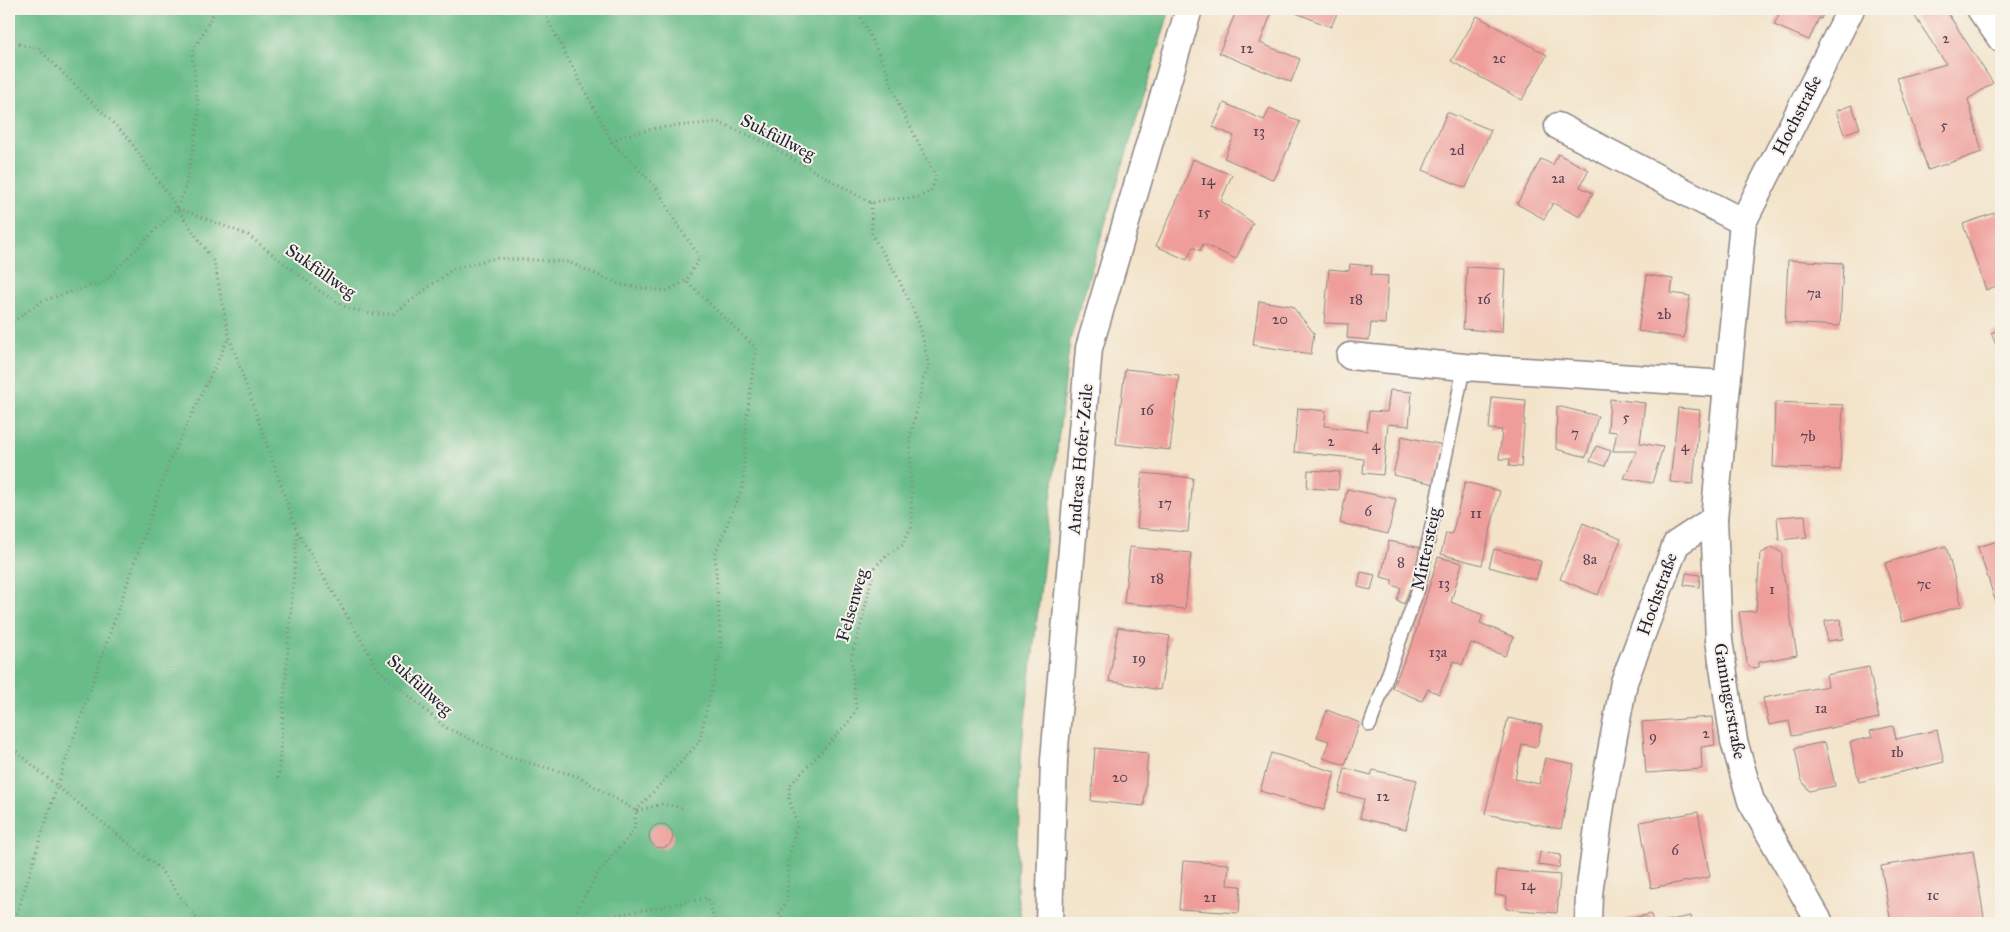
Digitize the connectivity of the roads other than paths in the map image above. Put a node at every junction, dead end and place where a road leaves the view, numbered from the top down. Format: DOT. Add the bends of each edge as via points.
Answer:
graph roads {
  1 [pos="1188,9"];
  2 [pos="1851,9"];
  3 [pos="1980,9"];
  4 [pos="2001,39"];
  5 [pos="1558,126"];
  6 [pos="1743,222"];
  7 [pos="1350,356"];
  8 [pos="1464,367"];
  9 [pos="1726,384"];
  10 [pos="1714,519"];
  11 [pos="1370,725"];
  12 [pos="1049,923"];
  13 [pos="1588,923"];
  14 [pos="1820,923"];
  1 -- 12 [label="street, Andreas Hofer-Zeile" via="1090,348 1054,760"];
  2 -- 6 [label="street, Hochstraße"];
  3 -- 4 [label="street"];
  5 -- 6 [label="street"];
  6 -- 9 [label="street, Hochstraße"];
  7 -- 8 [label="street"];
  8 -- 9 [label="street"];
  8 -- 11 [label="lane, Mittersteig" via="1419,587"];
  9 -- 10 [label="street, Hochstraße"];
  10 -- 13 [label="street, Hochstraße" via="1676,544 1624,682 1601,805"];
  10 -- 14 [label="street, Gamingerstraße" via="1719,640 1734,741 1751,800"];
}
